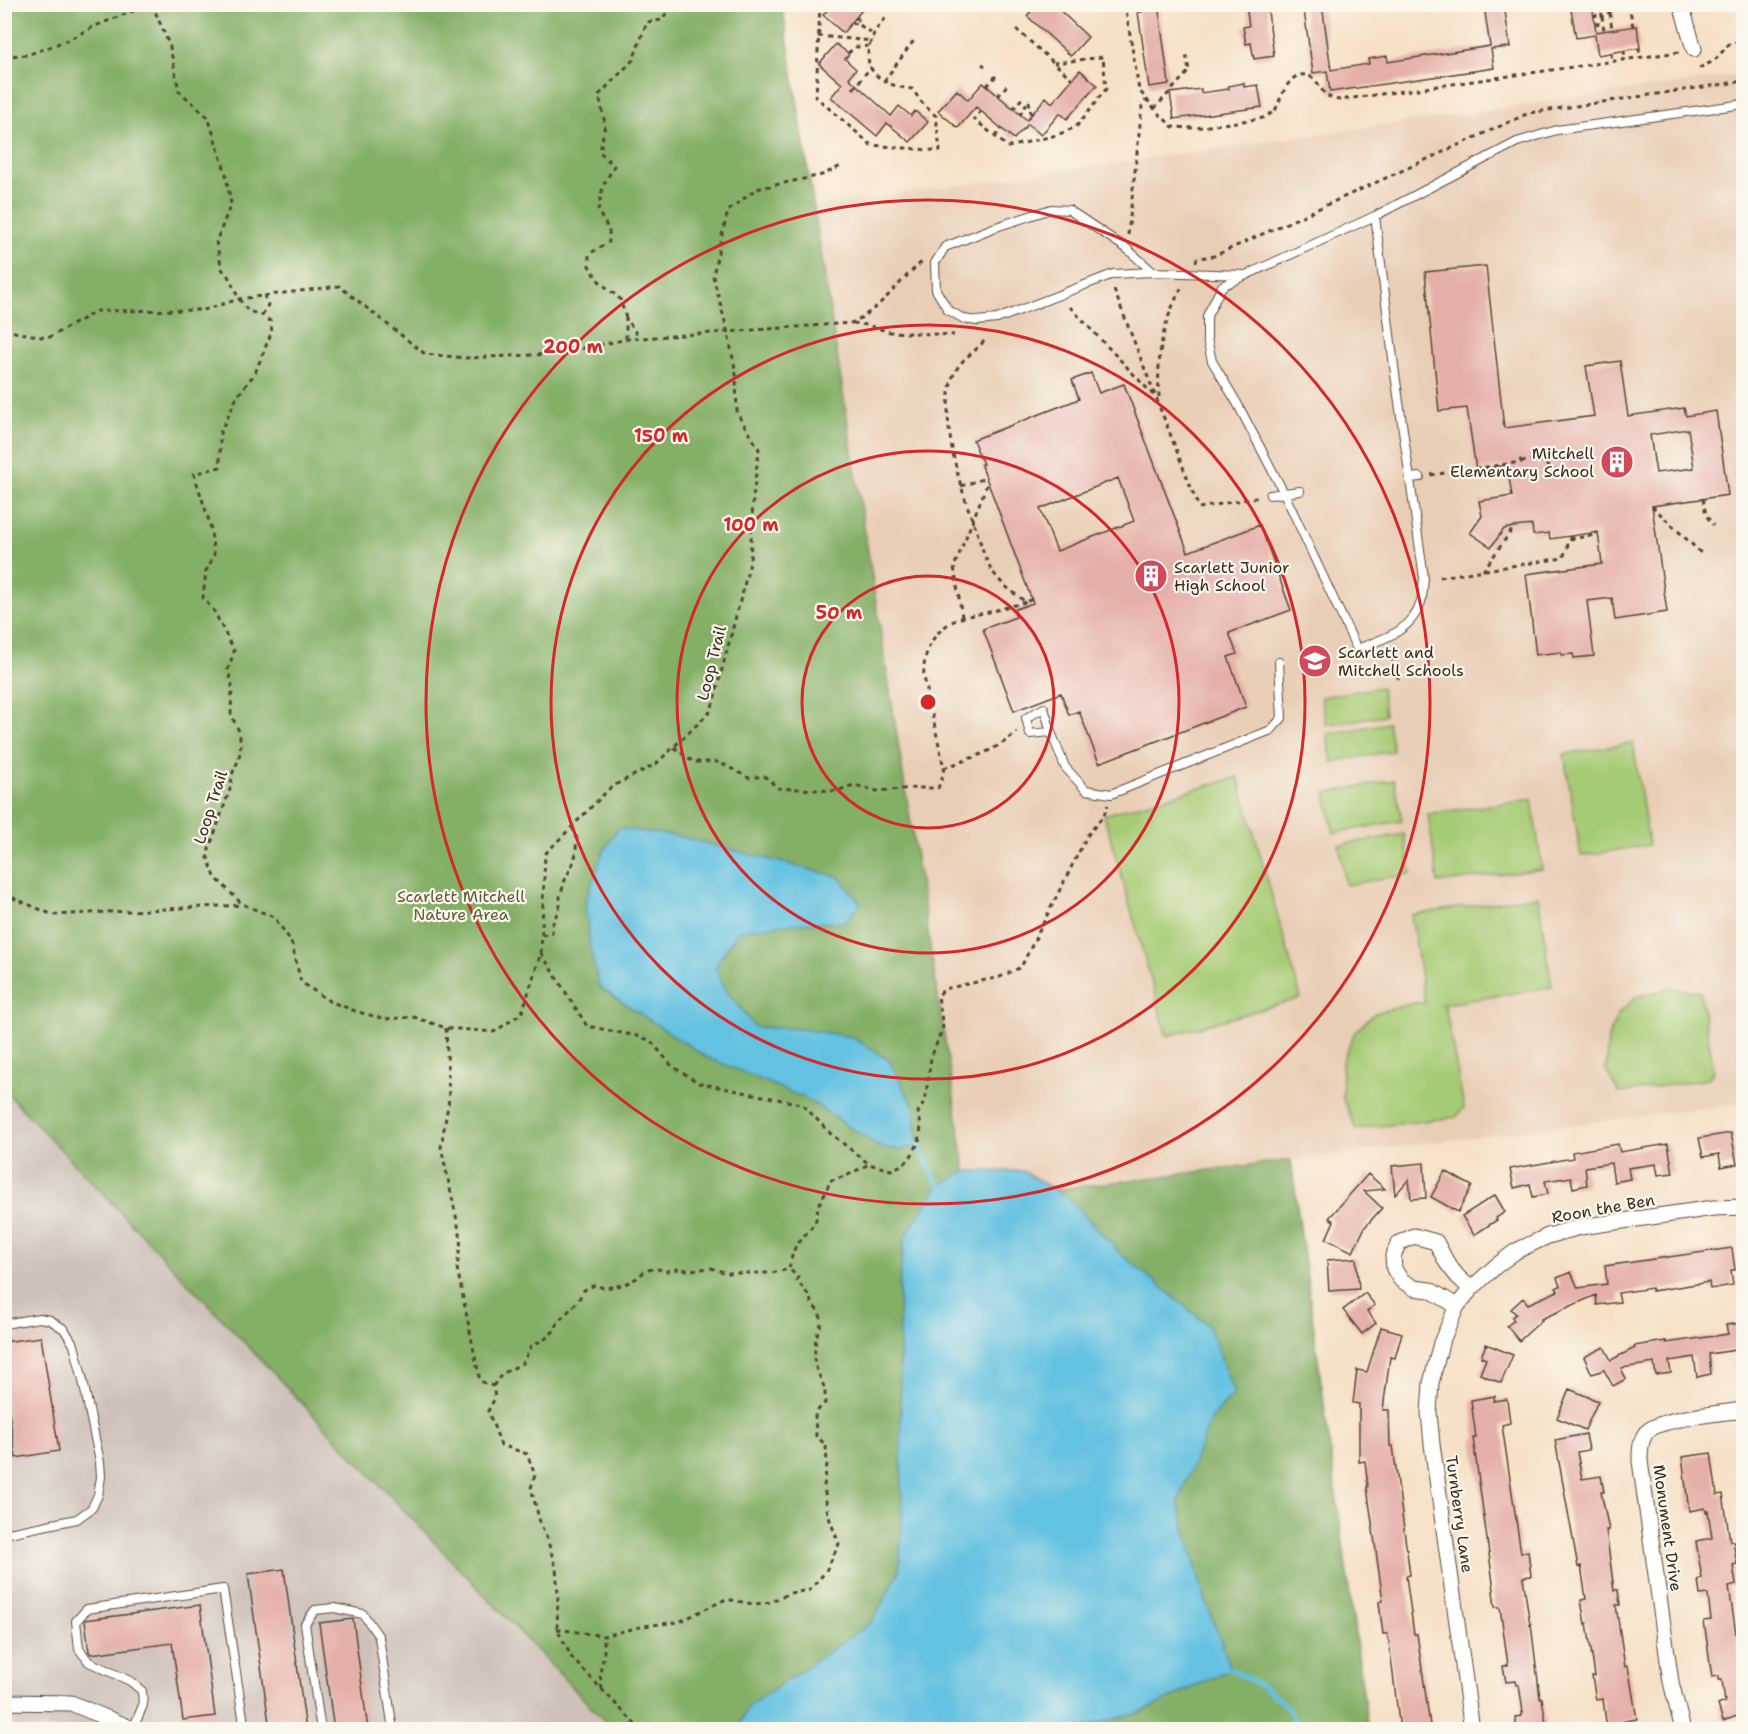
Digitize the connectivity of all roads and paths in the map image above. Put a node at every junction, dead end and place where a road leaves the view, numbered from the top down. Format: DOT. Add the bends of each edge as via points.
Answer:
graph roads {
  1 [pos="151,4"];
  2 [pos="672,4"];
  3 [pos="820,4"];
  4 [pos="1125,4"];
  5 [pos="1600,4"];
  6 [pos="1628,4"];
  7 [pos="1681,4"];
  8 [pos="1610,13"];
  9 [pos="1602,15"];
  10 [pos="887,16"];
  11 [pos="1593,16"];
  12 [pos="856,17"];
  13 [pos="852,22"];
  14 [pos="1603,23"];
  15 [pos="1595,24"];
  16 [pos="861,26"];
  17 [pos="1633,27"];
  18 [pos="1016,29"];
  19 [pos="1612,30"];
  20 [pos="1604,31"];
  21 [pos="873,34"];
  22 [pos="818,36"];
  23 [pos="915,39"];
  24 [pos="873,41"];
  25 [pos="1743,41"];
  26 [pos="869,46"];
  27 [pos="1639,48"];
  28 [pos="1624,50"];
  29 [pos="1688,51"];
  30 [pos="848,53"];
  31 [pos="1611,53"];
  32 [pos="1186,54"];
  33 [pos="4,57"];
  34 [pos="1640,58"];
  35 [pos="1625,60"];
  36 [pos="1612,62"];
  37 [pos="1054,63"];
  38 [pos="871,67"];
  39 [pos="1699,68"];
  40 [pos="997,75"];
  41 [pos="1072,79"];
  42 [pos="884,81"];
  43 [pos="1008,84"];
  44 [pos="987,86"];
  45 [pos="853,88"];
  46 [pos="998,96"];
  47 [pos="1024,96"];
  48 [pos="1146,100"];
  49 [pos="1743,104"];
  50 [pos="1014,109"];
  51 [pos="1154,109"];
  52 [pos="981,111"];
  53 [pos="1020,115"];
  54 [pos="1031,115"];
  55 [pos="1002,128"];
  56 [pos="995,137"];
  57 [pos="841,166"];
  58 [pos="1375,216"];
  59 [pos="1127,242"];
  60 [pos="927,258"];
  61 [pos="1153,272"];
  62 [pos="1246,275"];
  63 [pos="1184,284"];
  64 [pos="1114,290"];
  65 [pos="264,296"];
  66 [pos="238,299"];
  67 [pos="1070,307"];
  68 [pos="262,315"];
  69 [pos="626,318"];
  70 [pos="851,323"];
  71 [pos="4,330"];
  72 [pos="728,333"];
  73 [pos="954,335"];
  74 [pos="639,338"];
  75 [pos="626,339"];
  76 [pos="984,341"];
  77 [pos="1159,402"];
  78 [pos="1565,475"];
  79 [pos="1420,477"];
  80 [pos="986,478"];
  81 [pos="1410,478"];
  82 [pos="988,482"];
  83 [pos="961,486"];
  84 [pos="1300,492"];
  85 [pos="1284,494"];
  86 [pos="1270,495"];
  87 [pos="1703,499"];
  88 [pos="1652,506"];
  89 [pos="973,522"];
  90 [pos="1713,525"];
  91 [pos="1514,527"];
  92 [pos="1596,532"];
  93 [pos="1702,554"];
  94 [pos="1483,571"];
  95 [pos="1440,577"];
  96 [pos="1032,599"];
  97 [pos="1026,602"];
  98 [pos="962,618"];
  99 [pos="1382,640"];
  100 [pos="1279,662"];
  101 [pos="1394,678"];
  102 [pos="1028,726"];
  103 [pos="1051,732"];
  104 [pos="674,747"];
  105 [pos="944,768"];
  106 [pos="1111,794"];
  107 [pos="572,826"];
  108 [pos="4,894"];
  109 [pos="242,904"];
  110 [pos="542,935"];
  111 [pos="541,953"];
  112 [pos="446,1028"];
  113 [pos="870,1164"];
  114 [pos="1743,1207"];
  115 [pos="789,1269"];
  116 [pos="1471,1289"];
  117 [pos="1457,1306"];
  118 [pos="4,1324"];
  119 [pos="493,1386"];
  120 [pos="1743,1410"];
  121 [pos="4,1534"];
  122 [pos="557,1629"];
  123 [pos="604,1636"];
  124 [pos="602,1691"];
  125 [pos="4,1702"];
  126 [pos="134,1729"];
  127 [pos="245,1730"];
  128 [pos="321,1730"];
  129 [pos="393,1730"];
  130 [pos="637,1730"];
  131 [pos="1472,1730"];
  132 [pos="1683,1730"];
  1 -- 33 [label="path" via="27,55"];
  1 -- 66 [label="path" via="170,47 179,92 208,117 226,174 231,204 216,242 222,269"];
  2 -- 69 [label="path" via="662,20 646,22 633,60 599,95 605,124 600,153 614,166 603,186 598,211 609,230 609,242 589,254 589,266 620,299"];
  3 -- 22 [label="path"];
  4 -- 48 [label="path" via="1138,90"];
  5 -- 9 [label="path"];
  6 -- 8 [label="path"];
  6 -- 17 [label="path"];
  7 -- 29 [label="street"];
  8 -- 9 [label="path"];
  8 -- 19 [label="path"];
  9 -- 11 [label="path"];
  9 -- 14 [label="path"];
  10 -- 21 [label="path"];
  12 -- 16 [label="path"];
  13 -- 16 [label="path"];
  14 -- 15 [label="path"];
  14 -- 20 [label="path"];
  16 -- 21 [label="path"];
  18 -- 37 [label="path"];
  21 -- 24 [label="path"];
  22 -- 24 [label="path"];
  22 -- 42 [label="path" via="816,97 871,145 940,151 936,116 912,89"];
  23 -- 42 [label="path"];
  24 -- 26 [label="path"];
  25 -- 39 [label="path" via="1730,43 1714,61"];
  26 -- 30 [label="path" via="856,47"];
  26 -- 38 [label="path"];
  27 -- 34 [label="path"];
  28 -- 35 [label="path"];
  29 -- 34 [label="path"];
  31 -- 36 [label="path"];
  32 -- 51 [label="path" via="1189,71"];
  34 -- 35 [label="path"];
  35 -- 36 [label="path"];
  36 -- 51 [label="path" via="1339,100 1327,96 1312,77 1301,75 1291,79 1275,111 1263,118 1195,128 1173,127"];
  37 -- 41 [label="path"];
  37 -- 56 [label="path" via="1103,57 1106,89 1076,127 1008,147"];
  38 -- 42 [label="path"];
  38 -- 45 [label="path"];
  40 -- 44 [label="path"];
  43 -- 46 [label="path"];
  47 -- 50 [label="path"];
  48 -- 51 [label="path"];
  48 -- 59 [label="path"];
  49 -- 58 [label="lane" via="1557,130 1517,142"];
  52 -- 56 [label="path" via="974,119"];
  53 -- 54 [label="path" via="1029,99"];
  55 -- 56 [label="path"];
  57 -- 72 [label="path, Loop Trail" via="822,175 756,189 728,211 713,276"];
  58 -- 62 [label="lane"];
  58 -- 81 [label="lane"];
  60 -- 70 [label="path" via="865,317"];
  61 -- 61 [label="lane" via="1126,248 1070,210 1051,209 945,247 935,263 936,290 948,310 977,321 997,319 1113,274"];
  61 -- 62 [label="lane"];
  62 -- 85 [label="lane" via="1222,286 1207,316 1207,339 1212,361"];
  63 -- 77 [label="path" via="1172,304 1162,335"];
  64 -- 77 [label="path"];
  65 -- 66 [label="path"];
  65 -- 68 [label="path" via="268,305"];
  65 -- 75 [label="path" via="339,286 425,354 466,358 555,354"];
  66 -- 68 [label="path" via="248,311"];
  66 -- 71 [label="path" via="204,310 97,311 48,338"];
  67 -- 77 [label="path"];
  68 -- 109 [label="path, Loop Trail" via="270,321 272,331 255,373 237,397 220,433 220,467 194,474 210,524 214,555 206,571 203,598 214,610 234,651 228,670 232,684 231,715 241,744 207,855 215,876"];
  69 -- 74 [label="path"];
  69 -- 75 [label="path"];
  70 -- 72 [label="path"];
  70 -- 73 [label="path" via="902,334"];
  72 -- 74 [label="path"];
  72 -- 104 [label="path, Loop Trail" via="736,374 737,413 759,449 750,562 711,711"];
  74 -- 75 [label="path"];
  76 -- 83 [label="path" via="959,363 952,380 950,435"];
  77 -- 86 [label="path" via="1199,508"];
  78 -- 79 [label="path" via="1564,470 1555,471 1538,459"];
  79 -- 81 [label="lane"];
  80 -- 83 [label="path"];
  81 -- 99 [label="lane" via="1424,578 1421,603 1410,622"];
  82 -- 89 [label="path"];
  83 -- 89 [label="path"];
  84 -- 85 [label="lane"];
  85 -- 86 [label="lane"];
  85 -- 99 [label="lane" via="1357,649"];
  87 -- 90 [label="path"];
  88 -- 93 [label="path"];
  89 -- 97 [label="path" via="989,566 999,581"];
  89 -- 98 [label="path" via="954,567"];
  91 -- 94 [label="path"];
  92 -- 94 [label="path" via="1570,538 1563,558"];
  94 -- 95 [label="path"];
  96 -- 97 [label="path"];
  97 -- 98 [label="path"];
  98 -- 105 [label="path" via="939,630 924,658 924,677"];
  99 -- 101 [label="path" via="1396,668 1398,678"];
  100 -- 106 [label="lane" via="1282,718 1271,730"];
  102 -- 103 [label="lane" via="1030,734"];
  102 -- 103 [label="lane" via="1026,717 1044,708"];
  102 -- 105 [label="path" via="998,747"];
  103 -- 106 [label="lane" via="1065,767 1086,790"];
  104 -- 105 [label="path" via="693,762 719,762 749,778 764,776 778,788 938,788"];
  104 -- 107 [label="path, Loop Trail" via="656,764 610,787"];
  106 -- 113 [label="path" via="1104,815 1087,836 1021,967 1000,977 944,989 938,996 943,1027 931,1058 925,1101 918,1112 919,1142 910,1158 891,1170"];
  107 -- 110 [label="path, Loop Trail" via="545,854"];
  107 -- 110 [label="path" via="577,839 575,860 565,880 552,933"];
  108 -- 109 [label="path" via="53,915"];
  109 -- 112 [label="path, Loop Trail" via="274,917 291,941 301,982 329,1001 385,1019 414,1017"];
  110 -- 111 [label="path, Loop Trail"];
  111 -- 112 [label="path, Loop Trail" via="522,1013 494,1032"];
  111 -- 113 [label="path" via="587,1026 650,1040 672,1066 699,1083 802,1104 831,1134"];
  112 -- 119 [label="path" via="449,1099 441,1147 461,1239 457,1268 480,1380"];
  113 -- 115 [label="path" via="829,1181 817,1208 817,1220 794,1249"];
  114 -- 116 [label="street, Roon the Ben" via="1591,1226 1548,1236 1516,1251"];
  115 -- 119 [label="path" via="727,1273 711,1268 658,1269 646,1270 623,1285 595,1285 584,1290 555,1330 531,1346 523,1363 502,1374"];
  115 -- 123 [label="path" via="798,1277 821,1318 814,1363 825,1389 825,1403 815,1413 816,1436 826,1445 824,1486 838,1544 826,1571 810,1590 790,1593 771,1602 753,1604 726,1599 679,1622"];
  116 -- 117 [label="street, Roon the Ben"];
  116 -- 117 [label="street" via="1447,1263 1436,1242 1414,1236 1399,1243 1393,1256 1394,1269 1401,1280 1414,1288 1430,1290"];
  117 -- 131 [label="street, Turnberry Lane" via="1441,1343 1431,1383 1429,1413"];
  118 -- 121 [label="lane" via="39,1318 64,1329 74,1345 82,1376 101,1477 92,1508 77,1519"];
  119 -- 122 [label="path" via="495,1398 488,1411 501,1445 527,1454 535,1476 531,1488 556,1568"];
  120 -- 132 [label="street, Monument Drive" via="1655,1425 1640,1445 1671,1682"];
  122 -- 123 [label="path"];
  122 -- 124 [label="path" via="572,1658"];
  123 -- 124 [label="path"];
  124 -- 130 [label="path"];
  125 -- 126 [label="street" via="71,1703"];
  126 -- 127 [label="lane" via="143,1705 142,1691 130,1681 89,1662 79,1648 76,1621 87,1609 223,1590"];
  128 -- 129 [label="lane" via="305,1624 315,1610 334,1608 363,1614 379,1637"];
}
